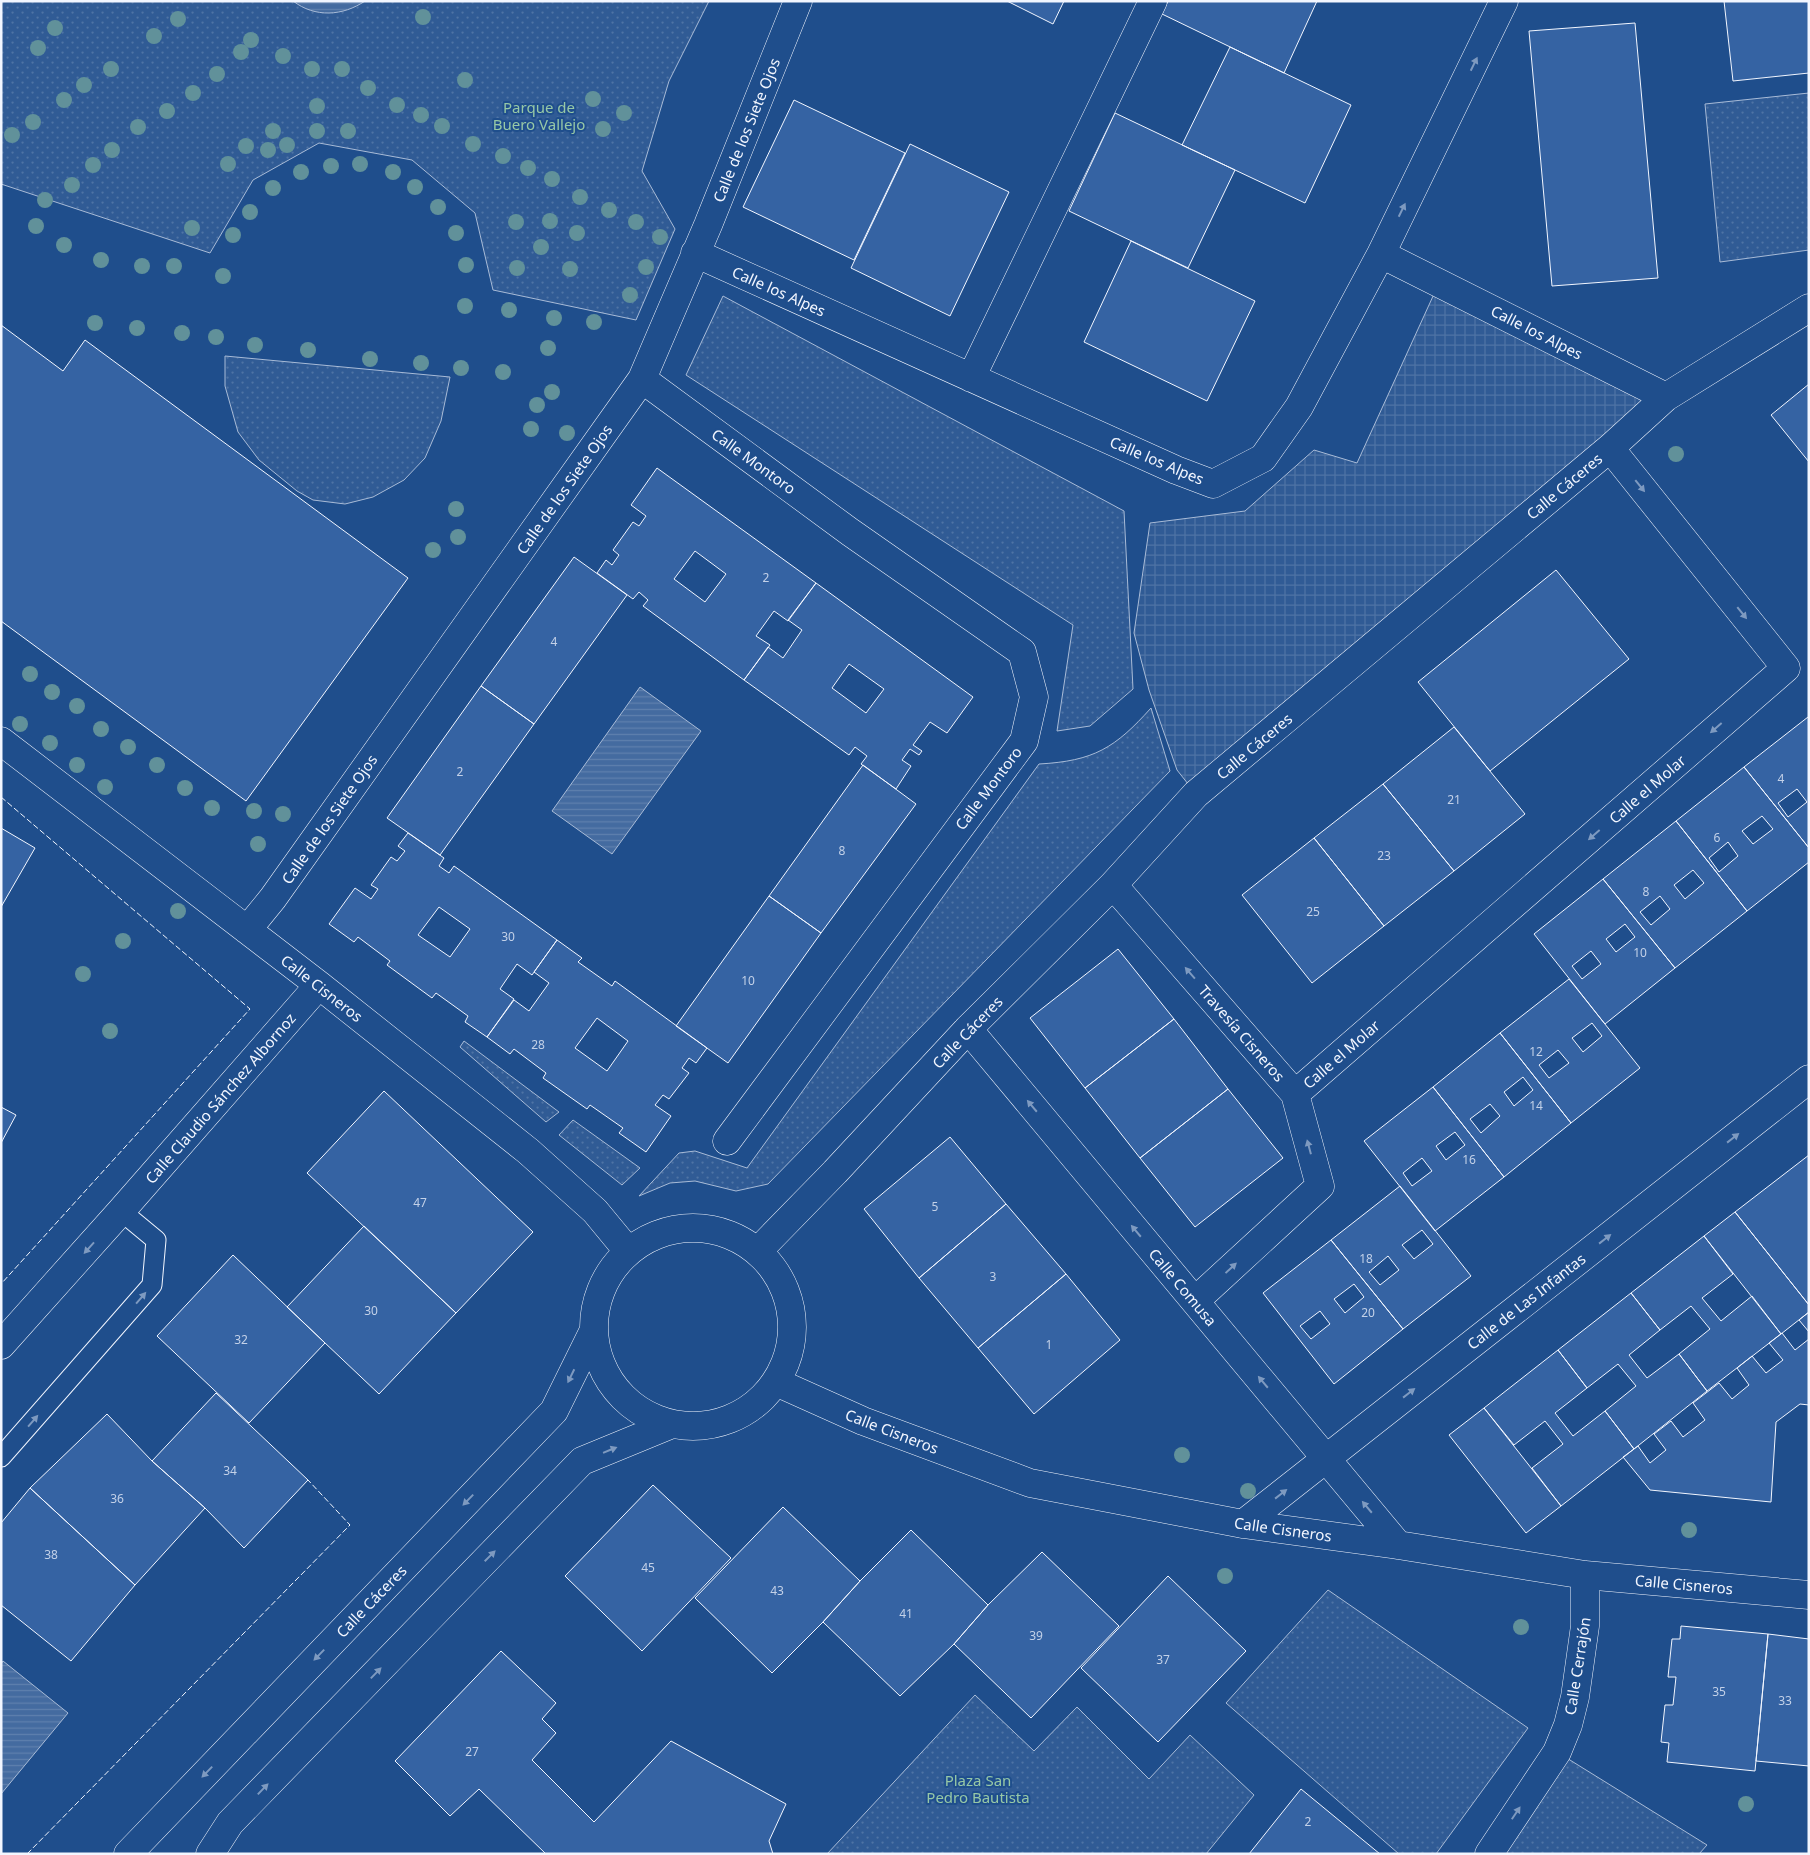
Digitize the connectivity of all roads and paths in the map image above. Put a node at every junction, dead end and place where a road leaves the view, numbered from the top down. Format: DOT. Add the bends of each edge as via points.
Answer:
graph roads {
  1 [pos="798,1"];
  2 [pos="1153,1"];
  3 [pos="1504,1"];
  4 [pos="695,253"];
  5 [pos="1381,254"];
  6 [pos="1809,308"];
  7 [pos="971,378"];
  8 [pos="642,379"];
  9 [pos="1666,397"];
  10 [pos="1610,448"];
  11 [pos="1,742"];
  12 [pos="1113,885"];
  13 [pos="247,930"];
  14 [pos="318,985"];
  15 [pos="968,1029"];
  16 [pos="1809,1079"];
  17 [pos="1295,1094"];
  18 [pos="727,1141"];
  19 [pos="121,1212"];
  20 [pos="628,1251"];
  21 [pos="758,1251"];
  22 [pos="1195,1301"];
  23 [pos="593,1332"];
  24 [pos="1,1345"];
  25 [pos="776,1382"];
  26 [pos="672,1424"];
  27 [pos="1,1457"];
  28 [pos="1326,1458"];
  29 [pos="1242,1524"];
  30 [pos="1398,1545"];
  31 [pos="1585,1575"];
  32 [pos="1809,1595"];
  33 [pos="128,1854"];
  34 [pos="210,1854"];
  35 [pos="1489,1854"];
  1 -- 4 [label="street, Calle de los Siete Ojos"];
  2 -- 7 [label="street"];
  5 -- 3 [label="street, Calle los Alpes, one-way"];
  4 -- 7 [label="street, Calle los Alpes"];
  4 -- 8 [label="street, Calle de los Siete Ojos"];
  5 -- 7 [label="street, Calle los Alpes" via="1299,407 1263,458 1214,484"];
  5 -- 9 [label="street, Calle los Alpes"];
  6 -- 9 [label="street, Calle Cáceres"];
  8 -- 13 [label="street, Calle de los Siete Ojos"];
  8 -- 18 [label="street, Calle Montoro" via="850,532 1022,652 1034,697 1024,741"];
  9 -- 10 [label="street, Calle Cáceres"];
  10 -- 12 [label="street, Calle Cáceres" via="1196,794"];
  10 -- 17 [label="street, Calle el Molar, one-way" via="1786,668"];
  11 -- 13 [label="street, Calle Cisneros"];
  12 -- 15 [label="street, Calle Cáceres"];
  17 -- 12 [label="street, Travesía Cisneros, one-way"];
  13 -- 14 [label="street, Calle Cisneros"];
  14 -- 19 [label="street, Calle Claudio Sánchez Albornoz"];
  14 -- 20 [label="street, Calle Cisneros" via="528,1152 595,1211"];
  15 -- 21 [label="street, Calle Cáceres"];
  22 -- 15 [label="street, Calle Comusa, one-way"];
  28 -- 16 [label="street, Calle de Las Infantas, one-way"];
  22 -- 17 [label="street, Travesía Cisneros, one-way" via="1320,1186"];
  19 -- 24 [label="street, Calle Claudio Sánchez Albornoz, one-way"];
  27 -- 19 [label="lane, one-way" via="152,1285 156,1240"];
  20 -- 21 [label="street" via="652,1235 678,1228 707,1228 734,1236"];
  20 -- 23 [label="street" via="607,1274 596,1302"];
  21 -- 25 [label="street" via="777,1273 788,1299 792,1328 788,1356"];
  28 -- 22 [label="street, Calle Comusa, one-way"];
  23 -- 26 [label="street" via="600,1364 617,1392 642,1412"];
  23 -- 33 [label="street, Calle Cáceres, one-way" via="554,1411"];
  25 -- 26 [label="street" via="756,1404 730,1420 702,1427"];
  25 -- 29 [label="street, Calle Cisneros" via="864,1421 1030,1483"];
  34 -- 26 [label="street, one-way" via="230,1823 582,1461"];
  29 -- 28 [label="street, Calle de Las Infantas, one-way"];
  30 -- 28 [label="street, Calle Comusa, one-way"];
  29 -- 30 [label="street, Calle Cisneros"];
  30 -- 31 [label="street, Calle Cisneros"];
  31 -- 32 [label="street, Calle Cisneros"];
  35 -- 31 [label="street, Calle Cerrajón, one-way" via="1556,1752 1568,1725 1585,1626"];
}
